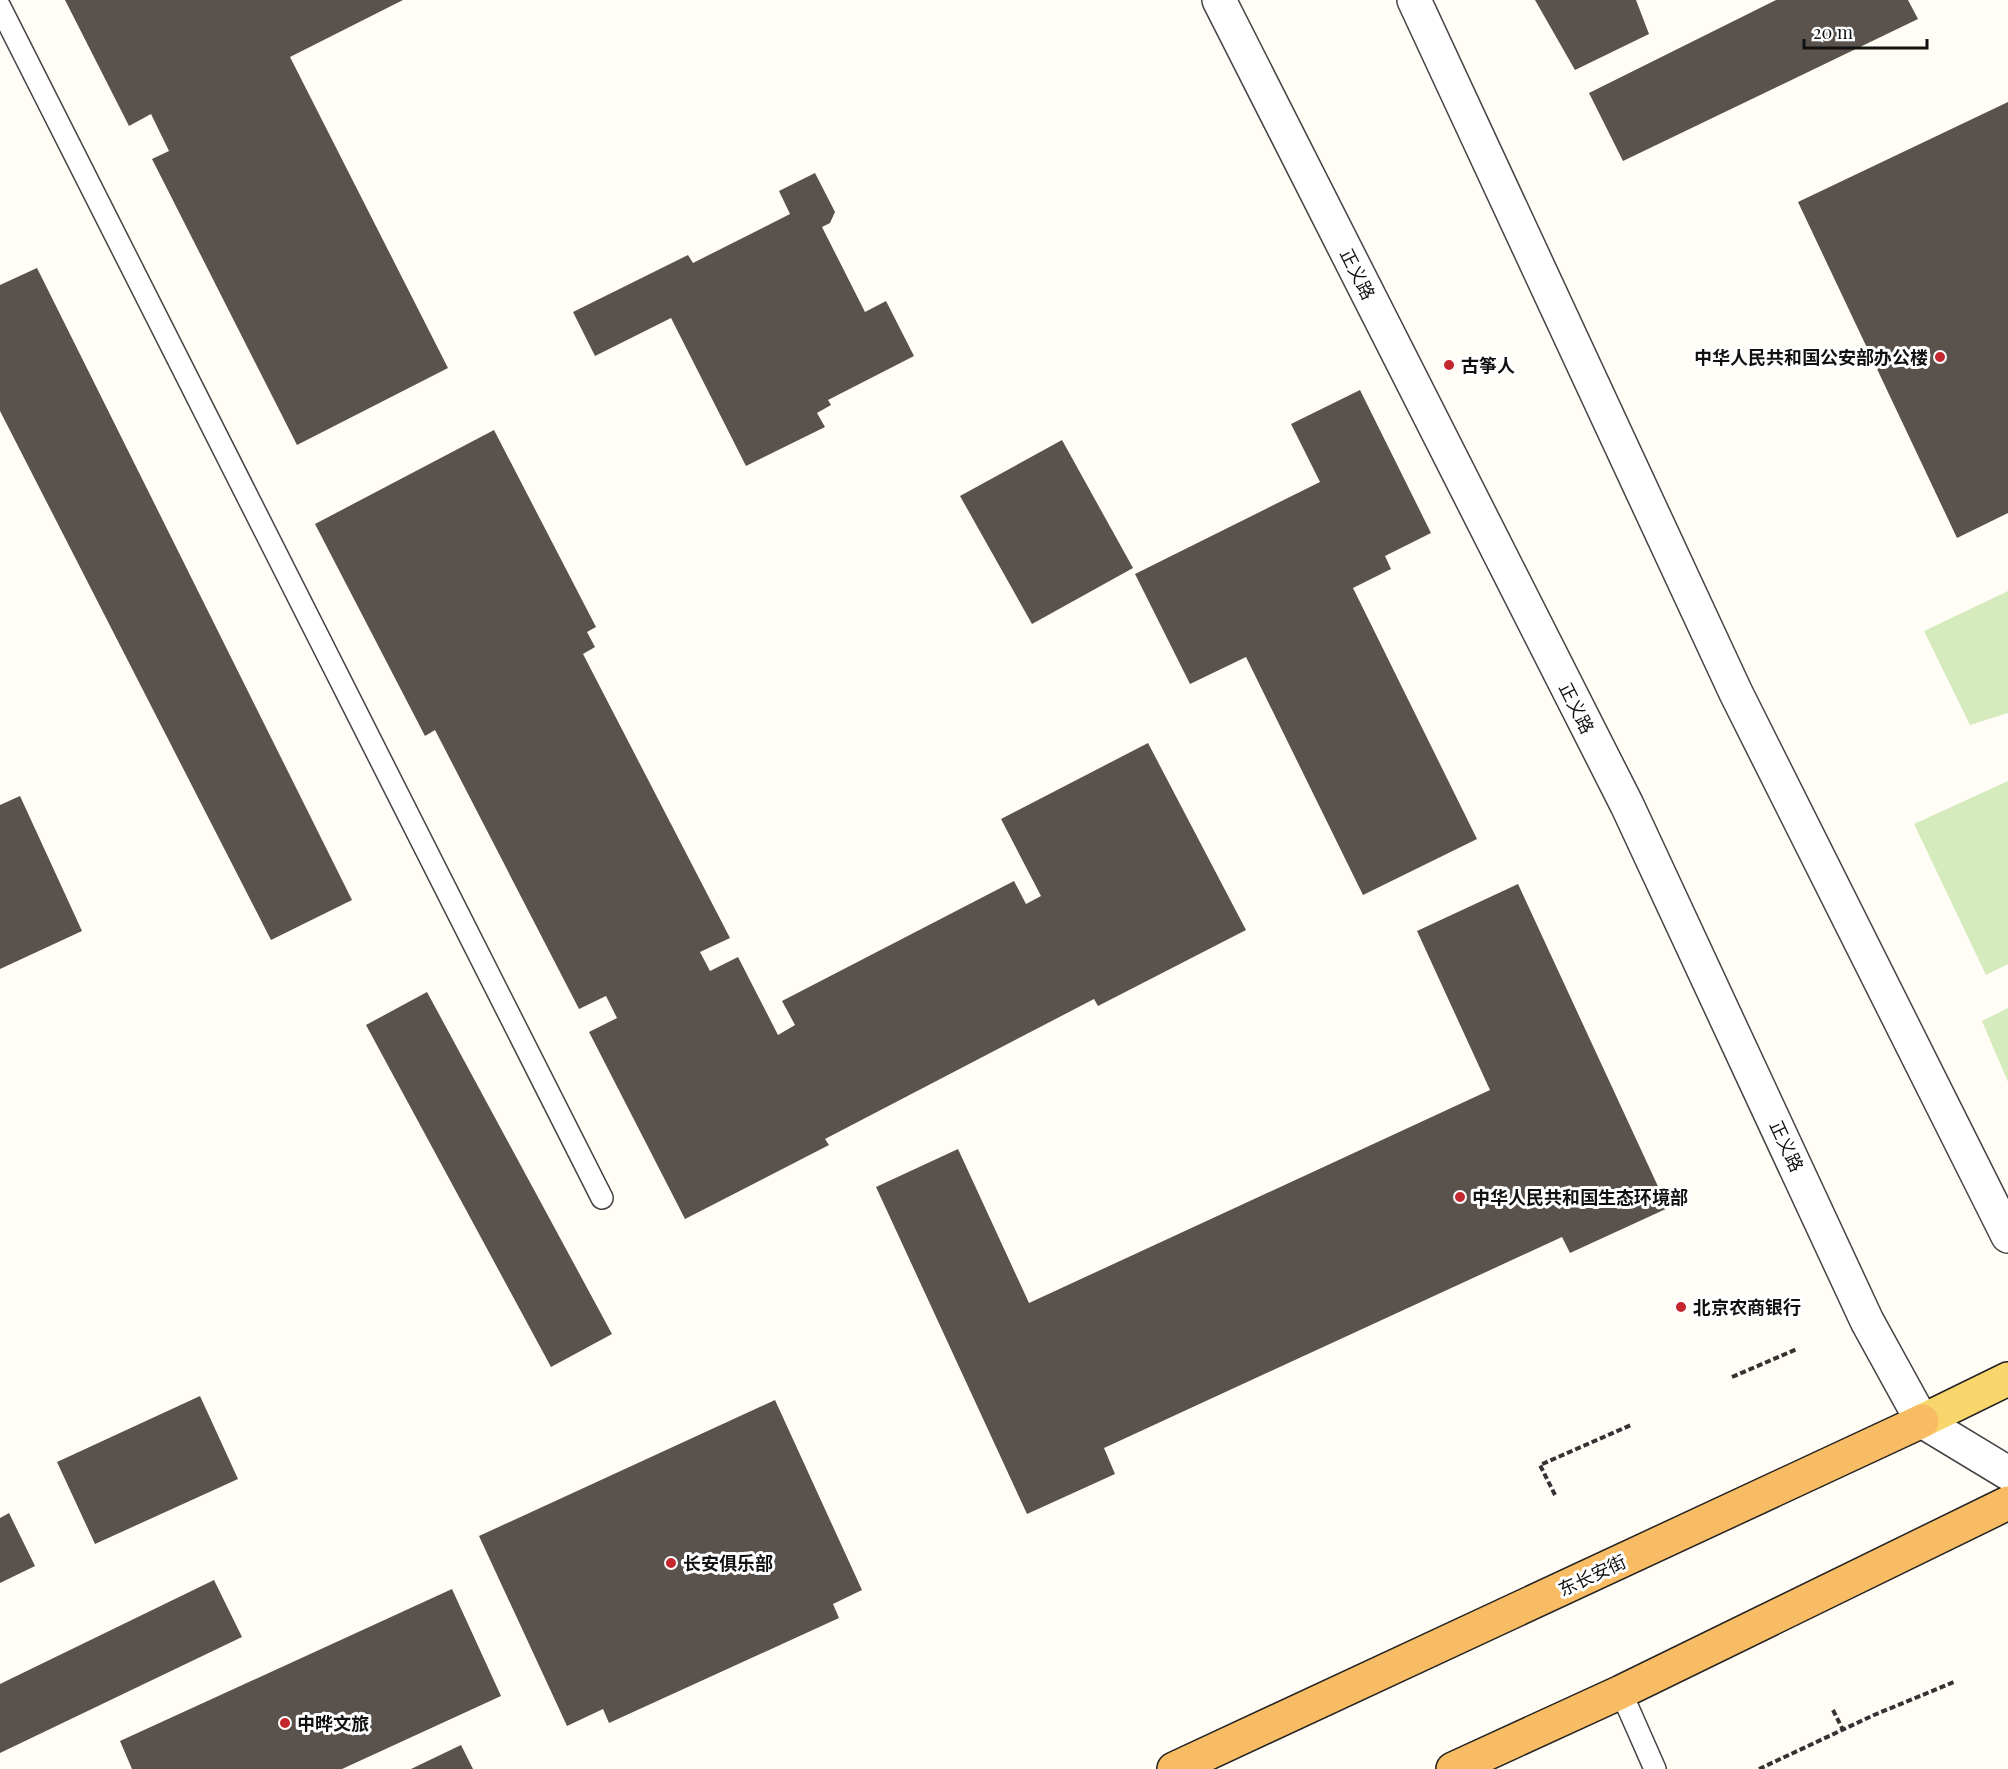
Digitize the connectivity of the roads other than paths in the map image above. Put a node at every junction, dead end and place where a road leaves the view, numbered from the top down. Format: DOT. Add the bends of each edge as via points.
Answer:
graph roads {
  1 [pos="1219,0"];
  2 [pos="1414,0"];
  3 [pos="0,7"];
  4 [pos="602,1198"];
  5 [pos="2008,1236"];
  6 [pos="2008,1379"];
  7 [pos="1922,1421"];
  8 [pos="2008,1473"];
  9 [pos="2008,1503"];
  10 [pos="1621,1692"];
  11 [pos="1174,1769"];
  12 [pos="1453,1769"];
  13 [pos="1655,1769"];
  1 -- 7 [label="street, 正义路" via="1627,805 1867,1321"];
  2 -- 5 [label="street" via="1736,693"];
  3 -- 4 [label="lane"];
  6 -- 7 [label="main road, 东长安街"];
  7 -- 8 [label="street"];
  7 -- 11 [label="highway, 东长安街"];
  9 -- 10 [label="highway"];
  10 -- 12 [label="highway"];
  10 -- 13 [label="lane"];
}
